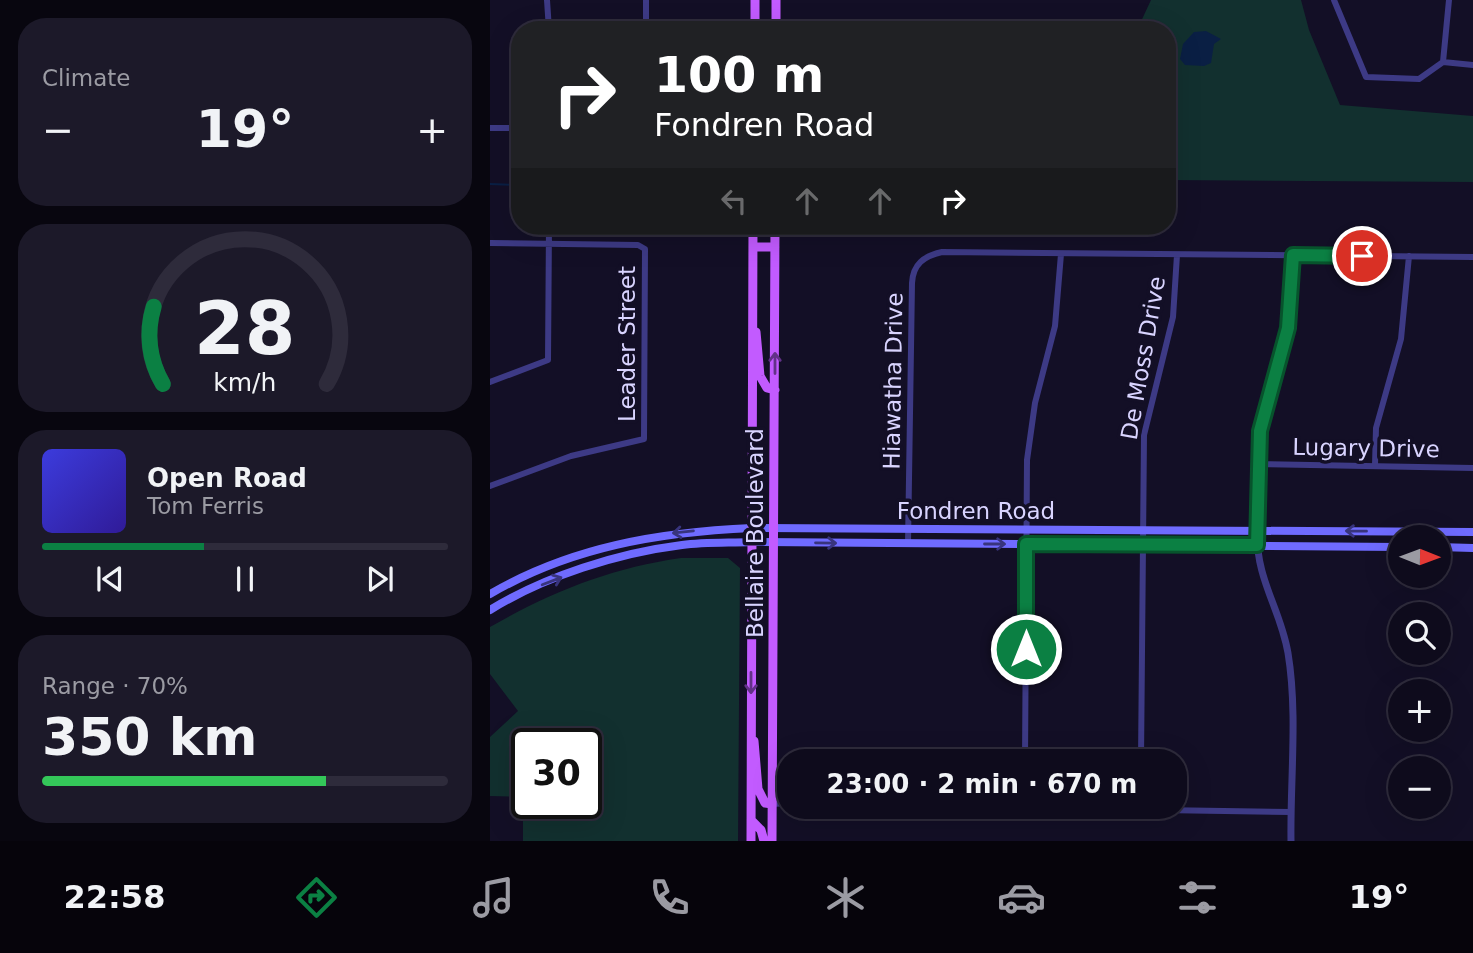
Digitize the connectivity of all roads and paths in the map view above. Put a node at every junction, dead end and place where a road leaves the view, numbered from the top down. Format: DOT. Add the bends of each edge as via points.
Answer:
graph roads {
  1 [pos="547,0"];
  2 [pos="646,0"];
  3 [pos="755,0"];
  4 [pos="776,0"];
  5 [pos="1334,0"];
  6 [pos="1449,0"];
  7 [pos="548,21"];
  8 [pos="646,21"];
  9 [pos="755,21"];
  10 [pos="776,21"];
  11 [pos="1443,62"];
  12 [pos="1473,65"];
  13 [pos="490,128"];
  14 [pos="511,128"];
  15 [pos="548,235"];
  16 [pos="754,235"];
  17 [pos="775,235"];
  18 [pos="490,243"];
  19 [pos="548,243"];
  20 [pos="753,247"];
  21 [pos="775,247"];
  22 [pos="1061,254"];
  23 [pos="1177,255"];
  24 [pos="1293,255"];
  25 [pos="1409,256"];
  26 [pos="1473,257"];
  27 [pos="753,323"];
  28 [pos="490,382"];
  29 [pos="775,390"];
  30 [pos="1259,464"];
  31 [pos="1375,465"];
  32 [pos="1473,468"];
  33 [pos="490,486"];
  34 [pos="752,528"];
  35 [pos="774,529"];
  36 [pos="910,530"];
  37 [pos="1257,530"];
  38 [pos="1026,531"];
  39 [pos="1143,531"];
  40 [pos="1473,532"];
  41 [pos="624,541"];
  42 [pos="751,542"];
  43 [pos="774,542"];
  44 [pos="908,544"];
  45 [pos="1026,544"];
  46 [pos="1142,545"];
  47 [pos="1257,545"];
  48 [pos="1388,547"];
  49 [pos="1451,547"];
  50 [pos="1473,548"];
  51 [pos="627,555"];
  52 [pos="490,594"];
  53 [pos="490,610"];
  54 [pos="751,733"];
  55 [pos="1025,749"];
  56 [pos="1141,749"];
  57 [pos="772,804"];
  58 [pos="777,804"];
  59 [pos="1187,809"];
  60 [pos="1291,812"];
  61 [pos="751,820"];
  62 [pos="751,841"];
  63 [pos="764,841"];
  64 [pos="772,841"];
  65 [pos="1291,841"];
  1 -- 7 [label="street"];
  2 -- 8 [label="street"];
  3 -- 9 [label="main road"];
  4 -- 10 [label="main road"];
  5 -- 11 [label="street" via="1366,77 1419,79"];
  6 -- 11 [label="street"];
  11 -- 12 [label="street"];
  13 -- 14 [label="street"];
  15 -- 19 [label="street"];
  16 -- 20 [label="main road, Bellaire Boulevard"];
  17 -- 21 [label="main road, Bellaire Boulevard"];
  18 -- 19 [label="street"];
  19 -- 28 [label="street" via="548,360"];
  19 -- 33 [label="street, Leader Street" via="638,245 645,249 644,439 572,456"];
  20 -- 21 [label="main road"];
  20 -- 27 [label="main road, Bellaire Boulevard"];
  29 -- 21 [label="main road, Bellaire Boulevard, one-way"];
  22 -- 23 [label="street"];
  22 -- 36 [label="street, Hiawatha Drive" via="942,252 920,261 912,283"];
  22 -- 38 [label="street" via="1055,326 1029,439"];
  23 -- 24 [label="street"];
  23 -- 39 [label="street, De Moss Drive" via="1173,317 1144,435"];
  24 -- 25 [label="street"];
  24 -- 30 [label="street" via="1288,328 1263,415"];
  25 -- 26 [label="street"];
  25 -- 31 [label="street" via="1401,340 1376,428"];
  27 -- 29 [label="main road" via="759,341 760,376 767,388"];
  27 -- 34 [label="main road, Bellaire Boulevard"];
  29 -- 35 [label="main road, Bellaire Boulevard"];
  30 -- 31 [label="street, Lugary Drive"];
  30 -- 37 [label="street"];
  31 -- 32 [label="street, Lugary Drive"];
  34 -- 35 [label="main road, Fondren Road"];
  34 -- 41 [label="main road, Fondren Road, one-way" via="685,531"];
  34 -- 42 [label="main road, Bellaire Boulevard"];
  35 -- 36 [label="main road, Fondren Road"];
  35 -- 43 [label="main road, Bellaire Boulevard"];
  36 -- 38 [label="main road, Fondren Road"];
  36 -- 44 [label="street, Hiawatha Drive"];
  37 -- 39 [label="main road, Fondren Road"];
  40 -- 37 [label="main road, Fondren Road, one-way"];
  37 -- 47 [label="street"];
  38 -- 39 [label="main road, Fondren Road"];
  38 -- 45 [label="street"];
  39 -- 46 [label="street, De Moss Drive"];
  41 -- 51 [label="main road"];
  41 -- 52 [label="main road, Fondren Road" via="548,566"];
  42 -- 43 [label="main road, Fondren Road"];
  42 -- 51 [label="main road, Fondren Road" via="683,544"];
  42 -- 54 [label="main road, Bellaire Boulevard, one-way"];
  43 -- 44 [label="main road, Fondren Road, one-way"];
  43 -- 57 [label="main road, Bellaire Boulevard"];
  44 -- 45 [label="main road, Fondren Road, one-way"];
  45 -- 46 [label="main road, Fondren Road"];
  45 -- 55 [label="street"];
  46 -- 47 [label="main road, Fondren Road"];
  46 -- 56 [label="street, De Moss Drive"];
  47 -- 48 [label="main road, Fondren Road"];
  47 -- 60 [label="street" via="1262,581 1289,659"];
  49 -- 50 [label="main road"];
  53 -- 51 [label="main road, Fondren Road, one-way" via="522,593"];
  54 -- 57 [label="main road" via="760,794 765,803"];
  54 -- 61 [label="main road, Bellaire Boulevard"];
  57 -- 58 [label="street"];
  57 -- 64 [label="main road, Bellaire Boulevard"];
  59 -- 60 [label="street"];
  60 -- 65 [label="street"];
  61 -- 62 [label="main road, Bellaire Boulevard"];
  61 -- 63 [label="main road"];
}
